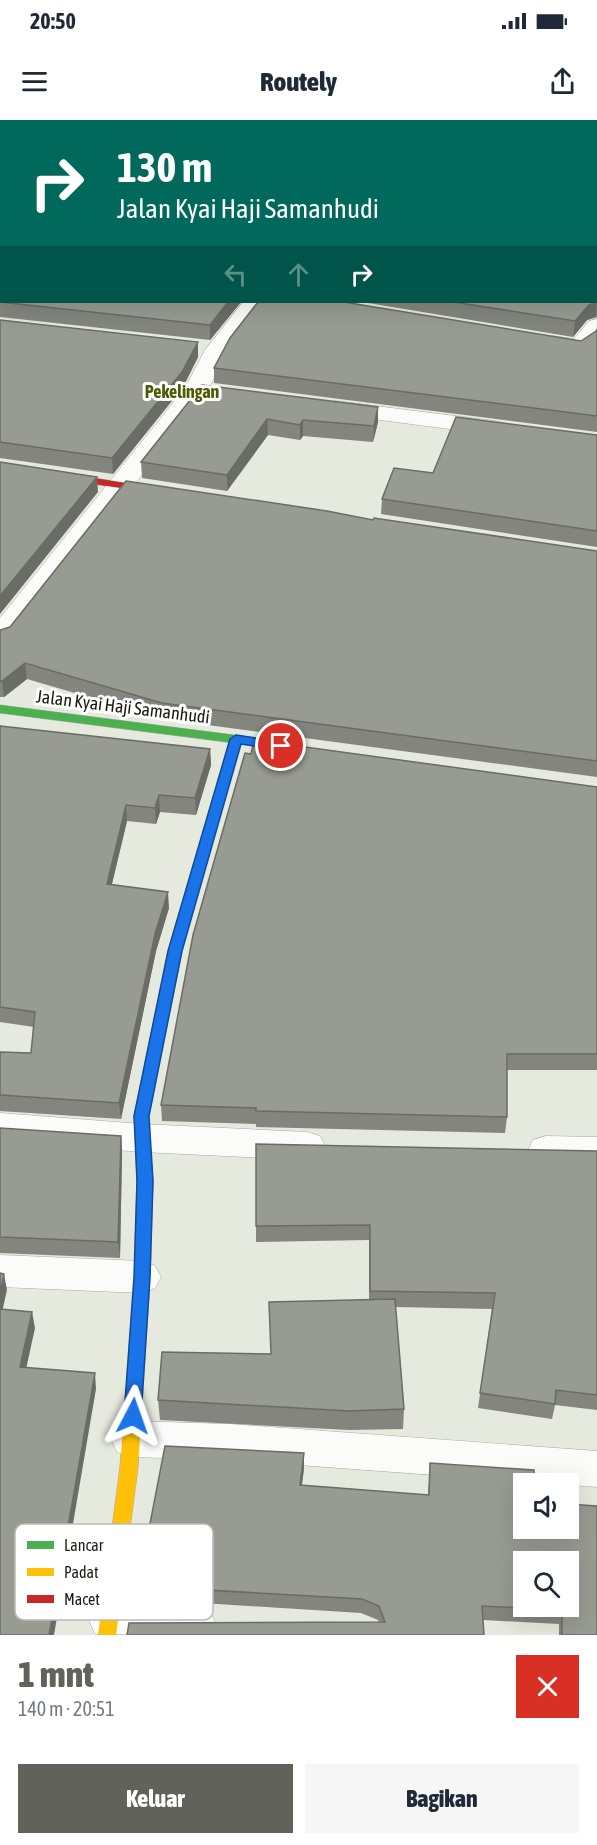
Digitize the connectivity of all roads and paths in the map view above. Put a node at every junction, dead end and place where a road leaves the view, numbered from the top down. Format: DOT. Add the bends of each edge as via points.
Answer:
graph roads {
  1 [pos="254,303"];
  2 [pos="597,326"];
  3 [pos="533,339"];
  4 [pos="588,349"];
  5 [pos="313,405"];
  6 [pos="514,430"];
  7 [pos="0,467"];
  8 [pos="119,485"];
  9 [pos="177,494"];
  10 [pos="0,636"];
  11 [pos="0,709"];
  12 [pos="236,739"];
  13 [pos="271,744"];
  14 [pos="0,1127"];
  15 [pos="142,1138"];
  16 [pos="338,1147"];
  17 [pos="517,1150"];
  18 [pos="597,1151"];
  19 [pos="0,1270"];
  20 [pos="142,1277"];
  21 [pos="131,1439"];
  22 [pos="597,1468"];
  23 [pos="121,1524"];
  24 [pos="232,1627"];
  25 [pos="108,1628"];
  1 -- 8 [label="street" via="206,349 208,392"];
  2 -- 4 [label="street"];
  3 -- 4 [label="street"];
  5 -- 6 [label="street"];
  7 -- 8 [label="street"];
  8 -- 9 [label="street"];
  8 -- 10 [label="street"];
  11 -- 12 [label="street, Jalan Kyai Haji Samanhudi"];
  12 -- 13 [label="street, Jalan Kyai Haji Samanhudi"];
  12 -- 15 [label="street" via="175,951 141,1116"];
  14 -- 15 [label="street"];
  15 -- 16 [label="street"];
  15 -- 20 [label="street"];
  17 -- 18 [label="street"];
  19 -- 20 [label="street"];
  20 -- 21 [label="street"];
  21 -- 22 [label="street" via="230,1442"];
  21 -- 23 [label="street"];
  24 -- 25 [label="street"];
}
